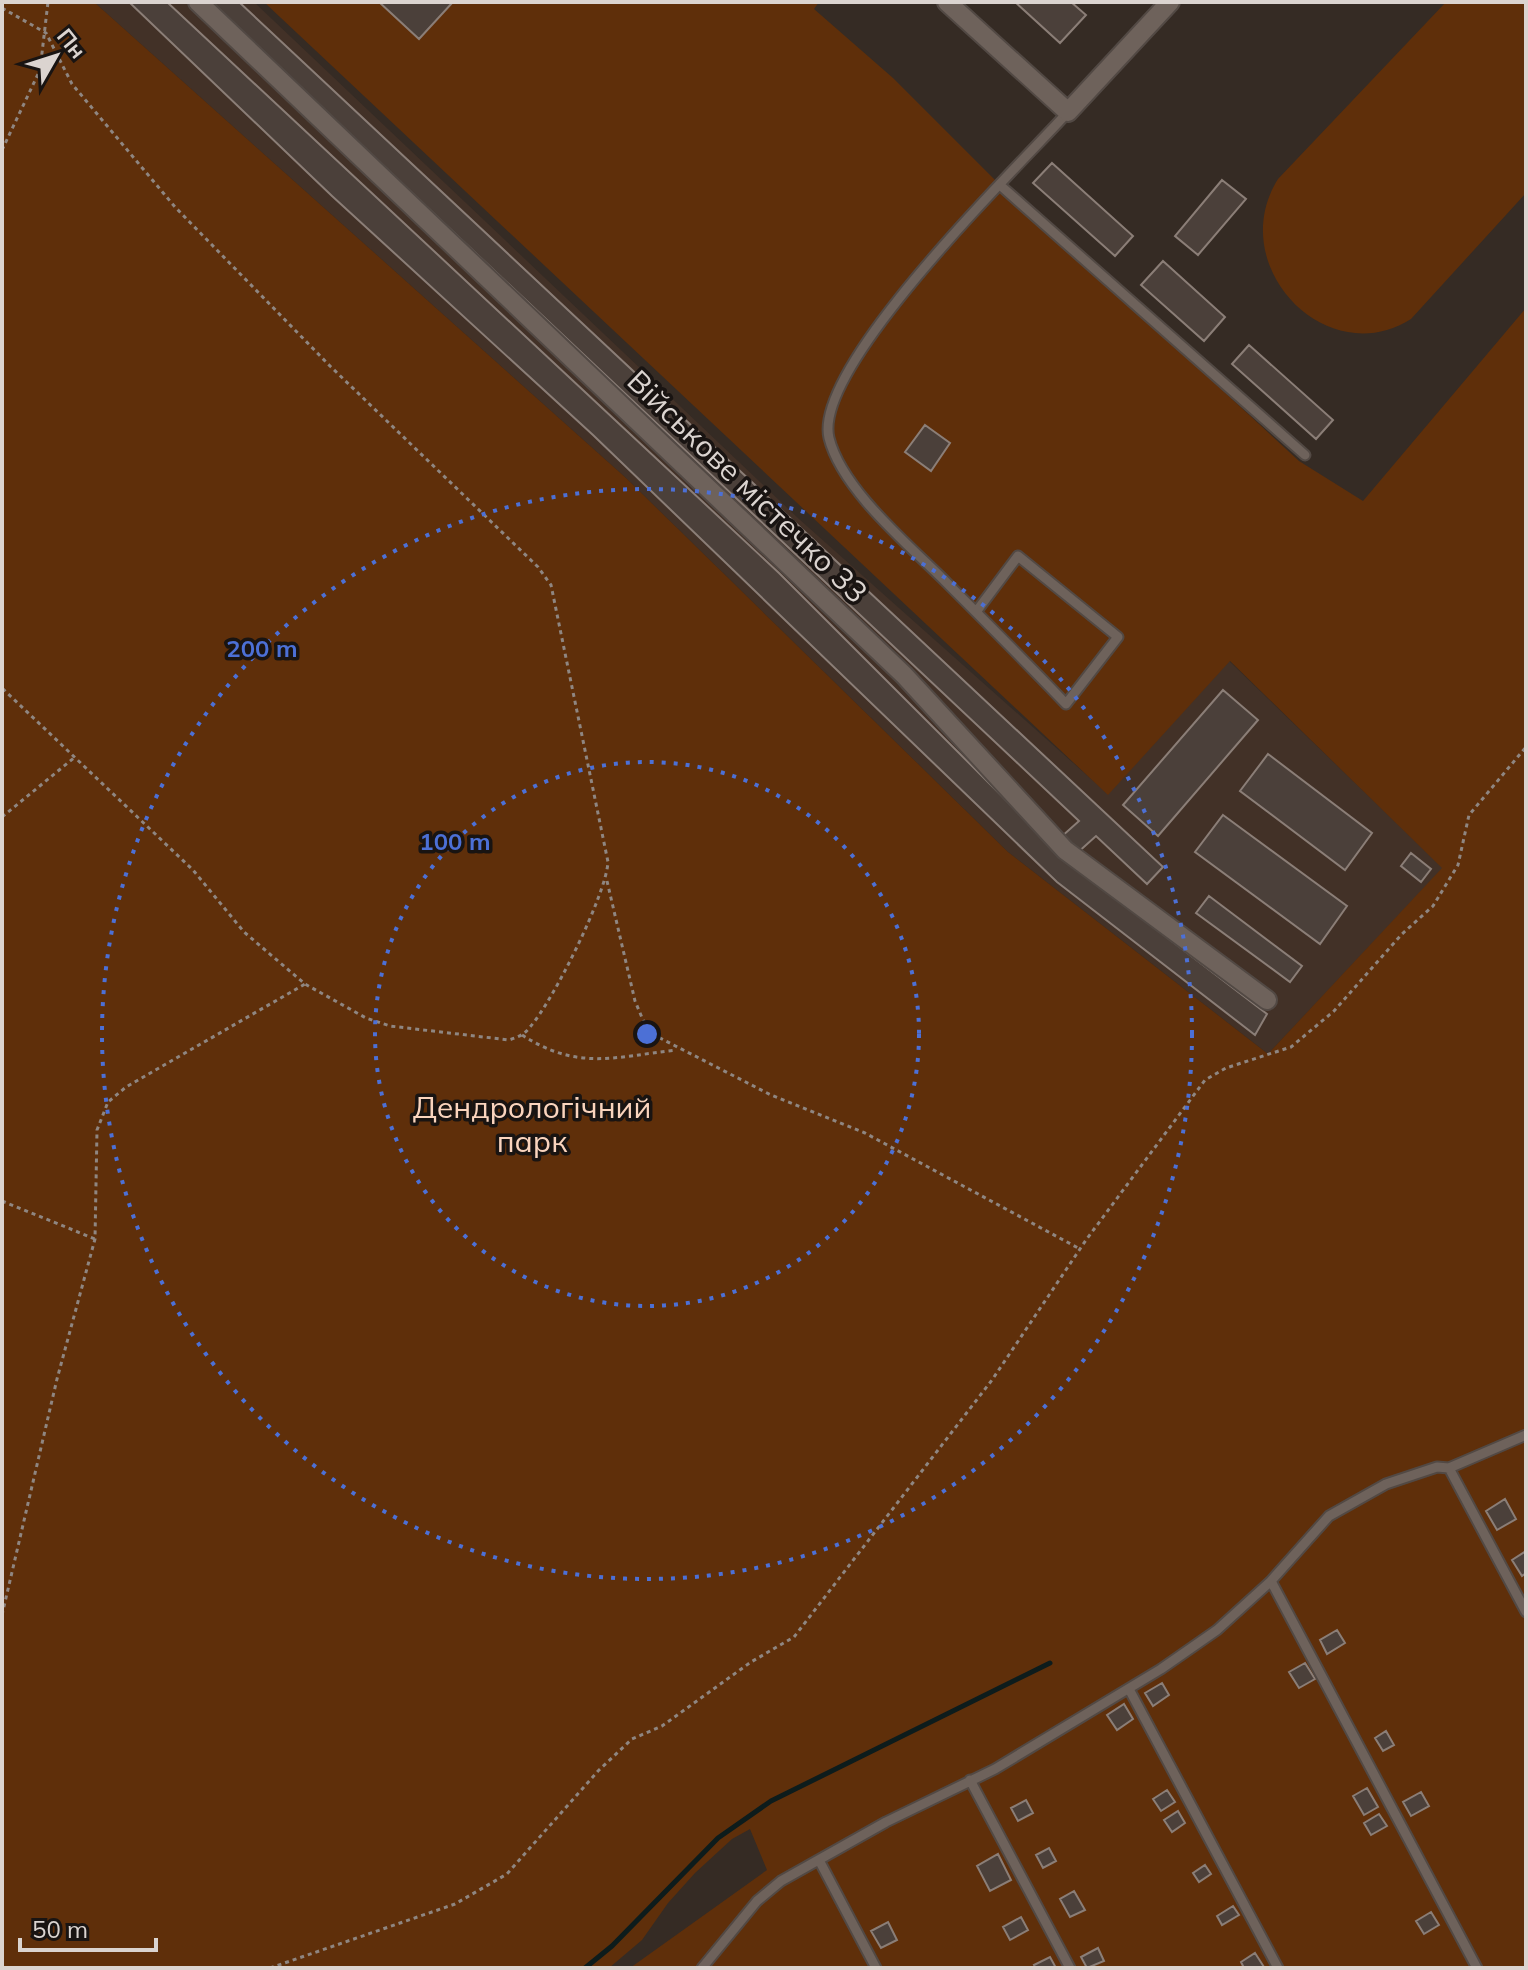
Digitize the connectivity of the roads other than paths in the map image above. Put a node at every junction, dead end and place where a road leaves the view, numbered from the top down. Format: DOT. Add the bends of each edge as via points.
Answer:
graph roads {
  1 [pos="198,2"];
  2 [pos="947,2"];
  3 [pos="1170,2"];
  4 [pos="1068,112"];
  5 [pos="1001,186"];
  6 [pos="1305,455"];
  7 [pos="976,612"];
  8 [pos="1267,1000"];
  9 [pos="1526,1435"];
  10 [pos="1449,1468"];
  11 [pos="1271,1581"];
  12 [pos="1526,1612"];
  13 [pos="1129,1689"];
  14 [pos="970,1780"];
  15 [pos="819,1860"];
  16 [pos="702,1968"];
  17 [pos="876,1968"];
  18 [pos="1070,1968"];
  19 [pos="1278,1968"];
  20 [pos="1477,1968"];
  1 -- 8 [label="street, Військове містечко 33" via="904,675 1065,850"];
  2 -- 4 [label="street"];
  3 -- 4 [label="street"];
  4 -- 5 [label="lane"];
  5 -- 6 [label="lane"];
  5 -- 7 [label="lane" via="879,321 848,368 829,410 828,435 851,478 876,512"];
  7 -- 7 [label="lane" via="1066,704 1118,637 1018,556"];
  9 -- 10 [label="lane"];
  10 -- 11 [label="lane" via="1386,1484 1329,1516"];
  10 -- 12 [label="lane"];
  11 -- 13 [label="lane" via="1217,1630"];
  11 -- 20 [label="lane"];
  13 -- 14 [label="lane"];
  13 -- 19 [label="lane"];
  14 -- 15 [label="lane"];
  14 -- 18 [label="lane"];
  15 -- 16 [label="lane" via="757,1901"];
  15 -- 17 [label="lane"];
}
